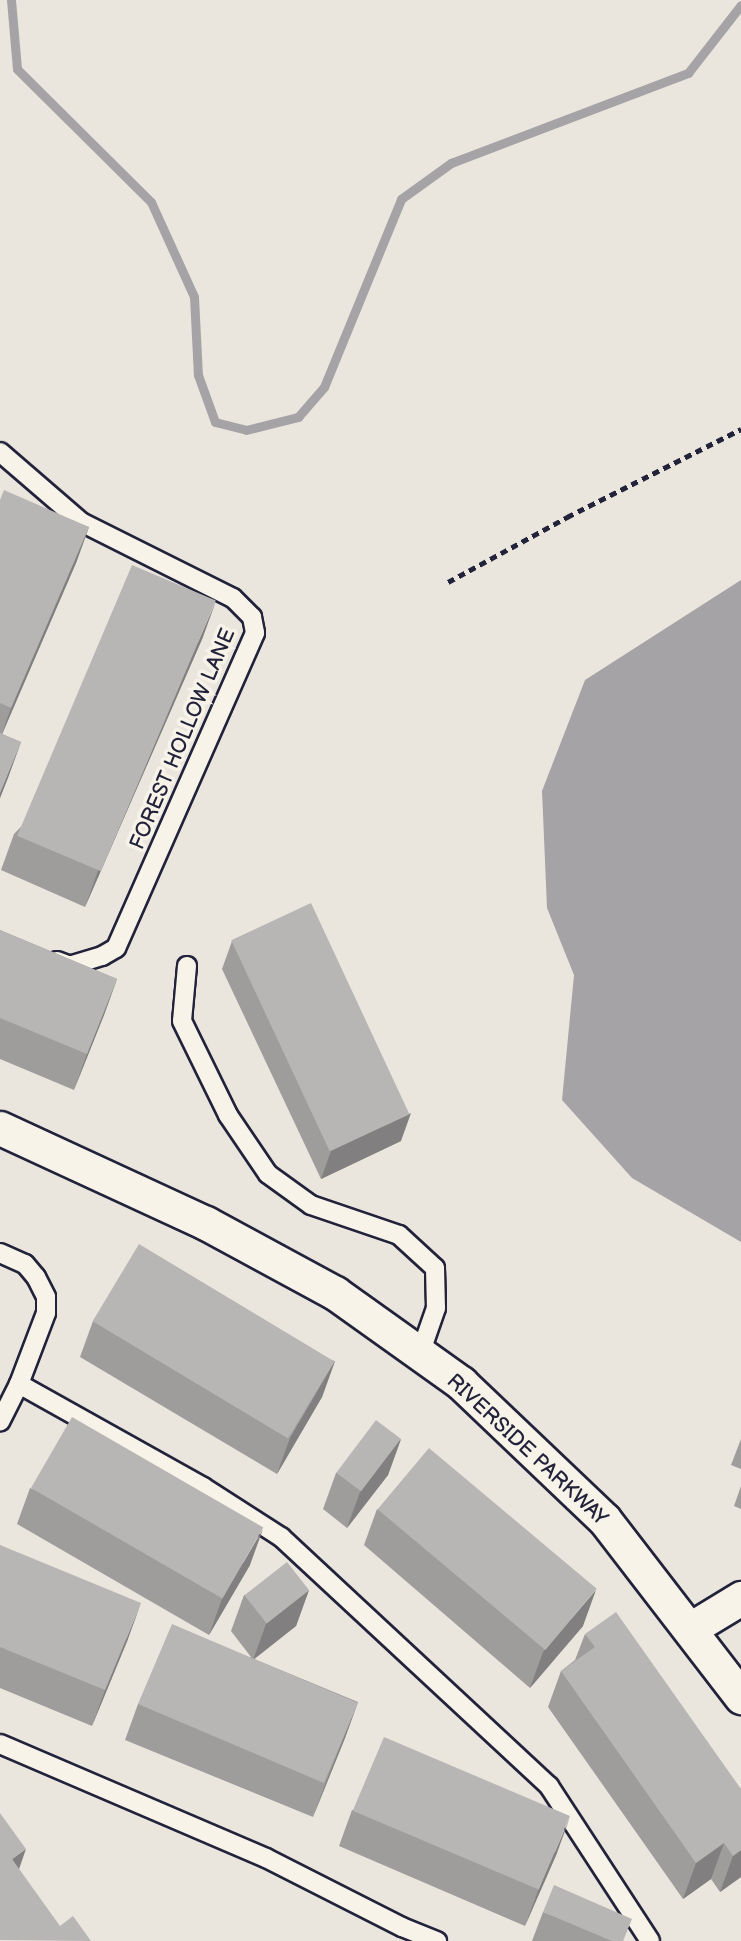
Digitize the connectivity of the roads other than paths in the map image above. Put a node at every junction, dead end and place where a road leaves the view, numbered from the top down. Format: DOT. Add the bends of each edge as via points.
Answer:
graph roads {
  1 [pos="0,452"];
  2 [pos="35,951"];
  3 [pos="187,966"];
  4 [pos="0,1128"];
  5 [pos="0,1253"];
  6 [pos="420,1354"];
  7 [pos="19,1384"];
  8 [pos="0,1422"];
  9 [pos="741,1598"];
  10 [pos="690,1629"];
  11 [pos="741,1698"];
  12 [pos="0,1744"];
  13 [pos="437,1941"];
  14 [pos="650,1941"];
  1 -- 2 [label="lane, FOREST HOLLOW LANE" via="81,522 233,598 252,617 255,633 116,948 70,966"];
  3 -- 6 [label="lane" via="182,1021 228,1115 268,1174 311,1205 399,1236 435,1268 436,1308"];
  4 -- 6 [label="street, RIVERSIDE PARKWAY" via="218,1229 335,1293"];
  5 -- 7 [label="lane" via="25,1264 46,1297 46,1313"];
  6 -- 10 [label="street, RIVERSIDE PARKWAY" via="461,1383 604,1519"];
  7 -- 8 [label="lane"];
  7 -- 14 [label="lane" via="281,1536 549,1786"];
  9 -- 10 [label="street"];
  10 -- 11 [label="street, RIVERSIDE PARKWAY"];
  12 -- 13 [label="lane" via="266,1858"];
}
